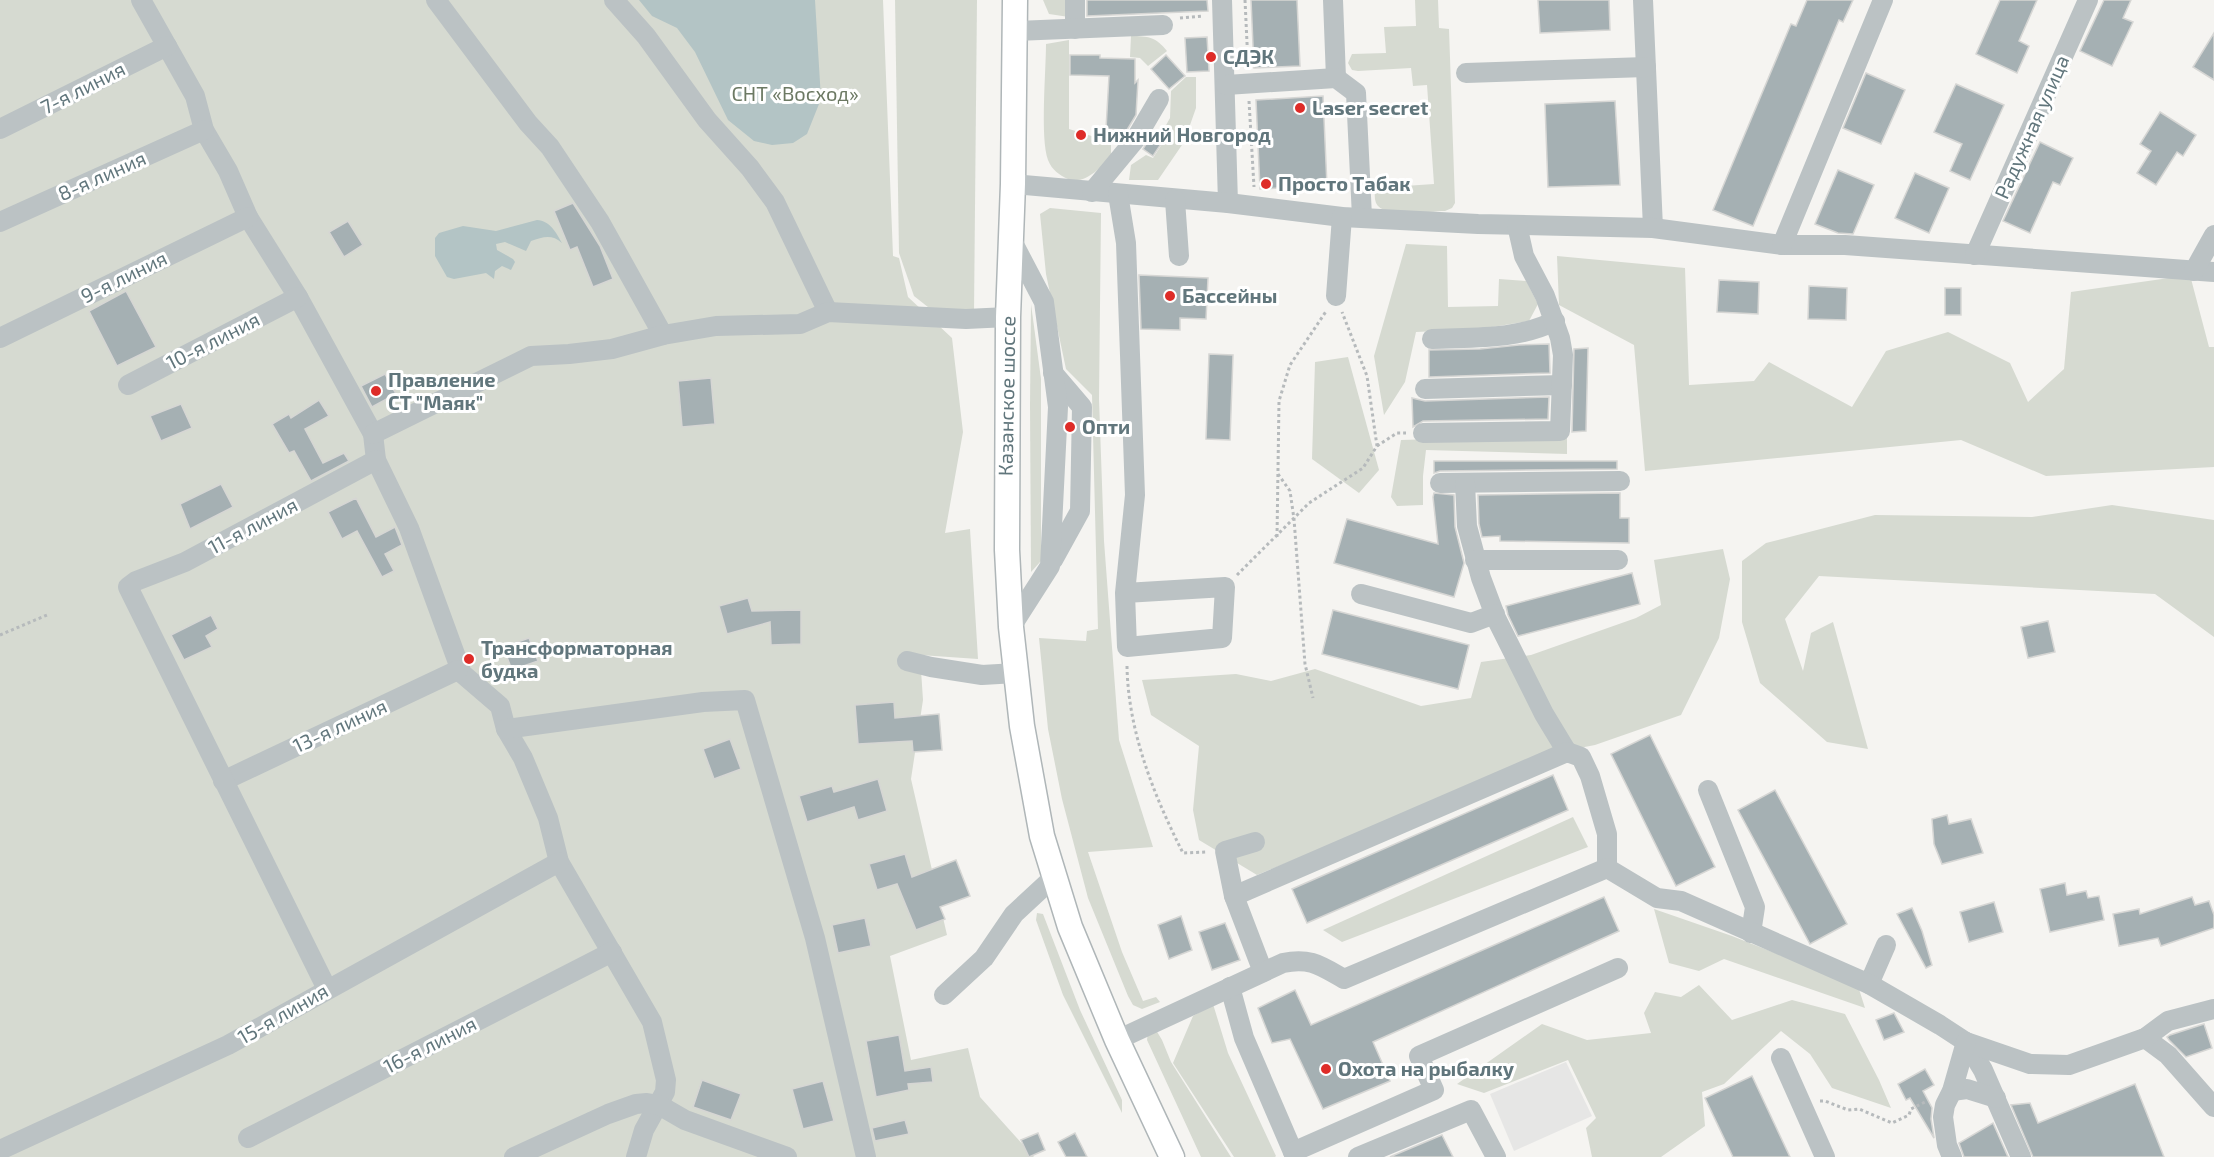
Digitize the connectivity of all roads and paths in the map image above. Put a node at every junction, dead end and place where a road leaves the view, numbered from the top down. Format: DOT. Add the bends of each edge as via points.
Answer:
graph roads {
  1 [pos="141,0"];
  2 [pos="436,0"];
  3 [pos="614,0"];
  4 [pos="1015,0"];
  5 [pos="1076,0"];
  6 [pos="1222,0"];
  7 [pos="1245,0"];
  8 [pos="1333,0"];
  9 [pos="1643,0"];
  10 [pos="1883,0"];
  11 [pos="2088,0"];
  12 [pos="1196,18"];
  13 [pos="1169,22"];
  14 [pos="1074,29"];
  15 [pos="1014,32"];
  16 [pos="167,46"];
  17 [pos="1646,67"];
  18 [pos="1466,73"];
  19 [pos="1336,78"];
  20 [pos="1248,84"];
  21 [pos="1226,85"];
  22 [pos="1159,99"];
  23 [pos="0,129"];
  24 [pos="204,129"];
  25 [pos="1013,184"];
  26 [pos="1092,192"];
  27 [pos="1118,194"];
  28 [pos="1254,195"];
  29 [pos="1175,200"];
  30 [pos="1228,203"];
  31 [pos="248,217"];
  32 [pos="1342,217"];
  33 [pos="1362,217"];
  34 [pos="0,222"];
  35 [pos="1517,225"];
  36 [pos="1653,228"];
  37 [pos="2214,235"];
  38 [pos="1011,241"];
  39 [pos="1782,245"];
  40 [pos="1975,255"];
  41 [pos="1179,256"];
  42 [pos="2194,271"];
  43 [pos="2214,272"];
  44 [pos="1336,296"];
  45 [pos="298,297"];
  46 [pos="828,312"];
  47 [pos="1008,317"];
  48 [pos="1555,321"];
  49 [pos="663,334"];
  50 [pos="0,338"];
  51 [pos="1432,339"];
  52 [pos="1053,373"];
  53 [pos="129,385"];
  54 [pos="1562,385"];
  55 [pos="1425,389"];
  56 [pos="1423,433"];
  57 [pos="373,434"];
  58 [pos="1377,446"];
  59 [pos="376,460"];
  60 [pos="1277,472"];
  61 [pos="1620,481"];
  62 [pos="1440,483"];
  63 [pos="1465,483"];
  64 [pos="1294,519"];
  65 [pos="1277,537"];
  66 [pos="1475,560"];
  67 [pos="1618,560"];
  68 [pos="1050,566"];
  69 [pos="1225,587"];
  70 [pos="1125,593"];
  71 [pos="1361,594"];
  72 [pos="1495,614"];
  73 [pos="47,615"];
  74 [pos="1011,627"];
  75 [pos="0,635"];
  76 [pos="1127,647"];
  77 [pos="907,662"];
  78 [pos="458,670"];
  79 [pos="1016,672"];
  80 [pos="1312,698"];
  81 [pos="506,729"];
  82 [pos="1567,752"];
  83 [pos="223,781"];
  84 [pos="1708,790"];
  85 [pos="1255,842"];
  86 [pos="1225,850"];
  87 [pos="559,862"];
  88 [pos="1607,868"];
  89 [pos="1055,876"];
  90 [pos="1233,896"];
  91 [pos="1751,933"];
  92 [pos="1886,945"];
  93 [pos="612,952"];
  94 [pos="1618,968"];
  95 [pos="1263,972"];
  96 [pos="1869,984"];
  97 [pos="1230,987"];
  98 [pos="327,989"];
  99 [pos="944,995"];
  100 [pos="2214,1009"];
  101 [pos="2145,1038"];
  102 [pos="1117,1040"];
  103 [pos="1966,1042"];
  104 [pos="1781,1058"];
  105 [pos="1952,1091"];
  106 [pos="1996,1098"];
  107 [pos="1800,1101"];
  108 [pos="658,1104"];
  109 [pos="2214,1107"];
  110 [pos="248,1138"];
  111 [pos="0,1150"];
  112 [pos="1167,1151"];
  113 [pos="1294,1154"];
  114 [pos="514,1157"];
  115 [pos="636,1157"];
  116 [pos="787,1157"];
  117 [pos="866,1157"];
  118 [pos="1358,1157"];
  119 [pos="1496,1157"];
  120 [pos="1825,1157"];
  121 [pos="1952,1157"];
  122 [pos="2021,1157"];
  1 -- 16 [label="street"];
  2 -- 49 [label="street" via="550,147 600,222"];
  3 -- 46 [label="street" via="775,202"];
  4 -- 15 [label="main road"];
  5 -- 14 [label="street"];
  6 -- 21 [label="street"];
  7 -- 20 [label="path"];
  8 -- 19 [label="street"];
  9 -- 17 [label="street"];
  10 -- 39 [label="street"];
  11 -- 40 [label="street, Радужная улица"];
  12 -- 13 [label="path"];
  13 -- 14 [label="street"];
  14 -- 15 [label="street"];
  15 -- 25 [label="main road"];
  16 -- 23 [label="street, 7-я линия"];
  16 -- 24 [label="street" via="195,96"];
  17 -- 18 [label="street"];
  17 -- 36 [label="street"];
  19 -- 20 [label="street"];
  19 -- 33 [label="street" via="1356,93"];
  20 -- 21 [label="street"];
  20 -- 28 [label="path"];
  21 -- 30 [label="street"];
  22 -- 26 [label="street" via="1135,140"];
  24 -- 31 [label="street"];
  24 -- 34 [label="street, 8-я линия"];
  25 -- 26 [label="street"];
  25 -- 38 [label="main road, Казанское шоссе"];
  26 -- 27 [label="street"];
  27 -- 29 [label="street"];
  27 -- 70 [label="street" via="1126,243 1135,495"];
  29 -- 30 [label="street"];
  29 -- 41 [label="street"];
  30 -- 32 [label="street"];
  31 -- 45 [label="street"];
  31 -- 50 [label="street, 9-я линия"];
  32 -- 33 [label="street"];
  32 -- 44 [label="street"];
  33 -- 35 [label="street"];
  35 -- 36 [label="street"];
  35 -- 48 [label="street" via="1524,256"];
  36 -- 39 [label="street"];
  37 -- 42 [label="street"];
  38 -- 47 [label="main road, Казанское шоссе"];
  38 -- 52 [label="street" via="1044,302"];
  39 -- 40 [label="street" via="1845,245"];
  40 -- 42 [label="street"];
  42 -- 43 [label="street"];
  44 -- 58 [label="path" via="1367,376"];
  44 -- 60 [label="path" via="1290,365 1279,400"];
  45 -- 53 [label="street, 10-я линия"];
  45 -- 57 [label="street"];
  46 -- 47 [label="street" via="966,319"];
  46 -- 49 [label="street" via="800,324 716,326"];
  47 -- 74 [label="main road, Казанское шоссе" via="1007,549"];
  48 -- 51 [label="street" via="1539,329 1505,336"];
  48 -- 54 [label="street" via="1563,355"];
  49 -- 57 [label="street" via="612,349 531,356"];
  52 -- 68 [label="street" via="1058,407"];
  52 -- 68 [label="street" via="1082,407 1080,511"];
  54 -- 55 [label="street"];
  54 -- 56 [label="street" via="1560,431"];
  56 -- 58 [label="path" via="1397,433"];
  57 -- 59 [label="street"];
  58 -- 64 [label="path" via="1363,468 1309,503"];
  59 -- 78 [label="street" via="409,528"];
  59 -- 83 [label="street, 11-я линия" via="185,562 128,587"];
  60 -- 64 [label="path" via="1290,491"];
  60 -- 65 [label="path"];
  61 -- 63 [label="street"];
  62 -- 63 [label="street"];
  63 -- 66 [label="street" via="1467,526"];
  64 -- 65 [label="path"];
  64 -- 80 [label="path" via="1305,664"];
  65 -- 69 [label="path"];
  66 -- 67 [label="street"];
  66 -- 72 [label="street"];
  68 -- 74 [label="street"];
  69 -- 70 [label="street"];
  69 -- 76 [label="street" via="1222,638"];
  70 -- 76 [label="street"];
  71 -- 72 [label="street" via="1471,623"];
  72 -- 82 [label="street"];
  73 -- 75 [label="path"];
  74 -- 79 [label="main road, Казанское шоссе"];
  76 -- 86 [label="path" via="1128,688 1138,740 1166,819 1183,853"];
  77 -- 79 [label="street" via="982,675"];
  78 -- 81 [label="street" via="500,706"];
  78 -- 83 [label="street, 13-я линия"];
  79 -- 89 [label="main road, Казанское шоссе" via="1034,795"];
  81 -- 87 [label="street" via="548,818"];
  81 -- 117 [label="street" via="703,702 745,700 815,938"];
  82 -- 88 [label="street" via="1581,757 1590,776 1607,834"];
  82 -- 90 [label="street"];
  83 -- 98 [label="street"];
  84 -- 91 [label="street" via="1755,907"];
  85 -- 86 [label="street"];
  86 -- 90 [label="street"];
  87 -- 93 [label="street"];
  87 -- 98 [label="street, 15-я линия"];
  88 -- 91 [label="street" via="1658,898 1681,901"];
  88 -- 95 [label="street" via="1344,979 1313,962 1298,960"];
  89 -- 99 [label="street" via="1014,914 984,958"];
  89 -- 102 [label="main road, Казанское шоссе" via="1070,927"];
  90 -- 95 [label="street"];
  91 -- 96 [label="street"];
  92 -- 96 [label="street"];
  93 -- 108 [label="street" via="652,1022 666,1080"];
  93 -- 110 [label="street, 16-я линия"];
  94 -- 113 [label="street" via="1419,1056 1434,1090"];
  95 -- 97 [label="street"];
  96 -- 103 [label="street"];
  97 -- 102 [label="street"];
  97 -- 113 [label="street" via="1244,1038"];
  98 -- 111 [label="street, 15-я линия" via="228,1045"];
  100 -- 101 [label="street" via="2168,1021"];
  101 -- 103 [label="street" via="2069,1065 2030,1064"];
  101 -- 109 [label="street" via="2168,1055"];
  102 -- 112 [label="main road, Казанское шоссе"];
  103 -- 105 [label="street"];
  103 -- 106 [label="street"];
  104 -- 107 [label="street"];
  105 -- 106 [label="street" via="1967,1089"];
  105 -- 107 [label="path" via="1911,1109 1909,1115 1892,1123 1860,1109 1848,1110 1825,1101"];
  105 -- 121 [label="street" via="1943,1117"];
  106 -- 122 [label="street"];
  107 -- 120 [label="street"];
  108 -- 114 [label="street" via="636,1104"];
  108 -- 115 [label="street"];
  108 -- 116 [label="street" via="685,1120"];
  118 -- 119 [label="street" via="1472,1110"];
}
